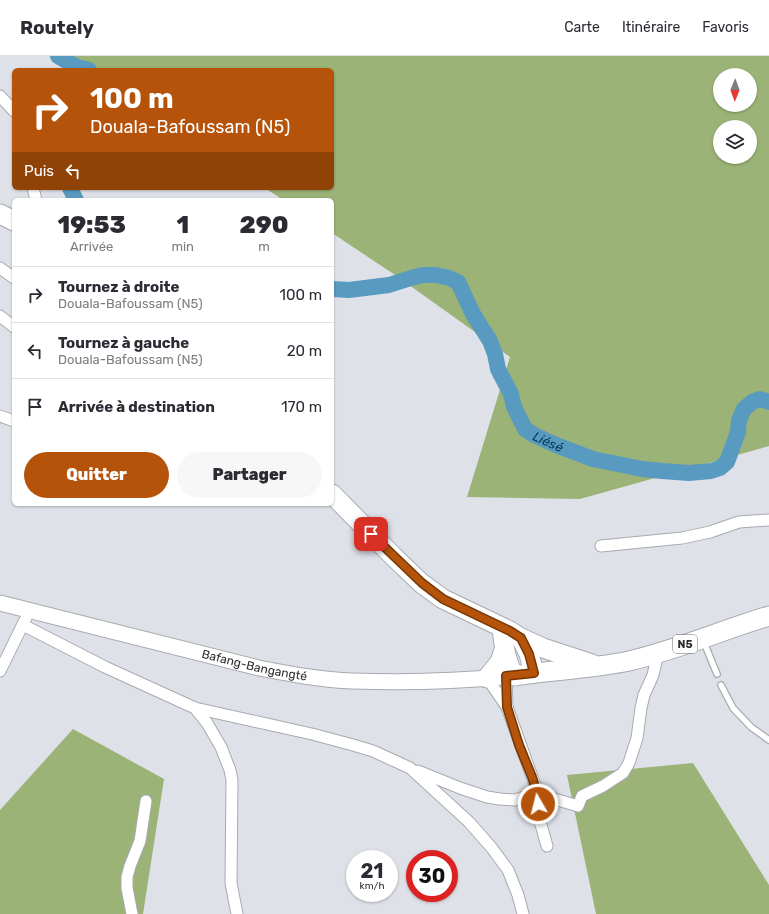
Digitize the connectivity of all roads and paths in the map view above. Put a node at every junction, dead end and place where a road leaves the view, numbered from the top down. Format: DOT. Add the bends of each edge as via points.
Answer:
graph roads {
  1 [pos="0,96"];
  2 [pos="12,109"];
  3 [pos="0,214"];
  4 [pos="12,220"];
  5 [pos="0,268"];
  6 [pos="12,277"];
  7 [pos="0,316"];
  8 [pos="12,325"];
  9 [pos="0,416"];
  10 [pos="12,420"];
  11 [pos="334,496"];
  12 [pos="769,520"];
  13 [pos="601,546"];
  14 [pos="0,603"];
  15 [pos="29,610"];
  16 [pos="769,616"];
  17 [pos="23,625"];
  18 [pos="502,628"];
  19 [pos="521,638"];
  20 [pos="702,638"];
  21 [pos="504,650"];
  22 [pos="658,653"];
  23 [pos="599,667"];
  24 [pos="0,671"];
  25 [pos="534,673"];
  26 [pos="717,674"];
  27 [pos="510,676"];
  28 [pos="486,678"];
  29 [pos="721,685"];
  30 [pos="507,707"];
  31 [pos="195,708"];
  32 [pos="769,740"];
  33 [pos="410,768"];
  34 [pos="537,793"];
  35 [pos="146,801"];
  36 [pos="547,846"];
  37 [pos="132,914"];
  38 [pos="237,914"];
  39 [pos="524,914"];
  1 -- 2 [label="street"];
  3 -- 4 [label="highway"];
  5 -- 6 [label="street"];
  7 -- 8 [label="street"];
  9 -- 10 [label="street"];
  11 -- 18 [label="highway" via="422,583 443,599"];
  12 -- 13 [label="street" via="740,522 682,538"];
  14 -- 15 [label="street, Bafang-Bangangté"];
  15 -- 17 [label="street"];
  15 -- 28 [label="street, Bafang-Bangangté" via="285,673 352,681"];
  16 -- 20 [label="highway, N5"];
  17 -- 24 [label="street"];
  17 -- 31 [label="street" via="105,667"];
  18 -- 19 [label="highway"];
  18 -- 21 [label="highway"];
  19 -- 23 [label="highway"];
  19 -- 25 [label="highway"];
  20 -- 22 [label="highway, N5"];
  20 -- 26 [label="lane"];
  21 -- 27 [label="highway"];
  21 -- 28 [label="highway" via="500,662"];
  22 -- 23 [label="highway, N5"];
  22 -- 34 [label="street" via="653,675 644,695 633,753 623,773 585,794 577,807"];
  23 -- 25 [label="highway, N5"];
  25 -- 27 [label="highway, N5"];
  27 -- 28 [label="street, Bafang-Bangangté"];
  27 -- 30 [label="street"];
  28 -- 30 [label="street"];
  29 -- 32 [label="lane" via="733,708 751,727"];
  30 -- 34 [label="street"];
  31 -- 33 [label="street" via="353,745"];
  31 -- 38 [label="street" via="216,737 230,770 231,883"];
  33 -- 34 [label="street" via="460,788 500,799 515,800"];
  33 -- 39 [label="street" via="469,822 491,847 508,870"];
  34 -- 36 [label="street" via="538,814"];
  35 -- 37 [label="street" via="140,841 127,877"];
}
